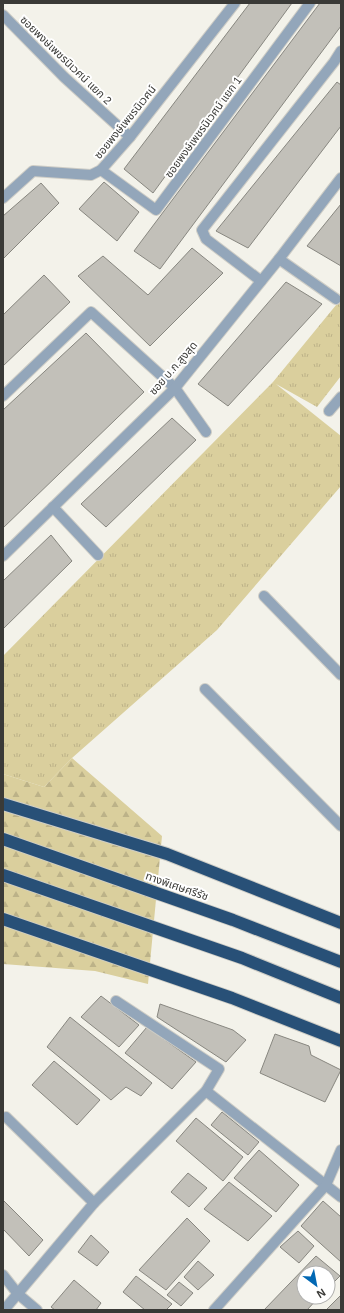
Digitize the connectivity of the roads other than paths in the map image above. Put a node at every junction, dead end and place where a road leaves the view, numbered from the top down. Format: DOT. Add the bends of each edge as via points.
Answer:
graph roads {
  1 [pos="235,3"];
  2 [pos="310,3"];
  3 [pos="3,15"];
  4 [pos="341,51"];
  5 [pos="337,65"];
  6 [pos="130,137"];
  7 [pos="101,170"];
  8 [pos="341,178"];
  9 [pos="3,198"];
  10 [pos="279,259"];
  11 [pos="261,280"];
  12 [pos="336,299"];
  13 [pos="175,388"];
  14 [pos="3,396"];
  15 [pos="341,397"];
  16 [pos="329,411"];
  17 [pos="206,432"];
  18 [pos="53,507"];
  19 [pos="98,555"];
  20 [pos="3,556"];
  21 [pos="264,596"];
  22 [pos="341,675"];
  23 [pos="206,689"];
  24 [pos="3,804"];
  25 [pos="341,826"];
  26 [pos="3,839"];
  27 [pos="3,875"];
  28 [pos="3,919"];
  29 [pos="341,923"];
  30 [pos="341,962"];
  31 [pos="341,998"];
  32 [pos="116,1001"];
  33 [pos="341,1041"];
  34 [pos="206,1091"];
  35 [pos="6,1117"];
  36 [pos="341,1150"];
  37 [pos="326,1184"];
  38 [pos="341,1197"];
  39 [pos="94,1203"];
  40 [pos="3,1275"];
  41 [pos="18,1294"];
  42 [pos="4,1310"];
  43 [pos="37,1310"];
  44 [pos="214,1310"];
  1 -- 6 [label="street, ซอยพงษ์เพชรนิเวศน์"];
  2 -- 7 [label="street, ซอยพงษ์เพชรนิเวศน์ แยก 1" via="156,210"];
  3 -- 6 [label="street, ซอยพงษ์เพชรนิเวศน์ แยก 2" via="64,77"];
  4 -- 5 [label="street"];
  5 -- 11 [label="street" via="202,230 206,239"];
  6 -- 7 [label="street, ซอยพงษ์เพชรนิเวศน์"];
  7 -- 9 [label="street, ซอยพงษ์เพชรนิเวศน์" via="91,174 34,171"];
  8 -- 10 [label="street, ซอย บ.ก.สูงสุด"];
  10 -- 11 [label="street, ซอย บ.ก.สูงสุด"];
  10 -- 12 [label="street"];
  11 -- 13 [label="street, ซอย บ.ก.สูงสุด"];
  13 -- 14 [label="street" via="91,312"];
  13 -- 17 [label="street"];
  13 -- 18 [label="street, ซอย บ.ก.สูงสุด"];
  15 -- 16 [label="street"];
  18 -- 19 [label="street"];
  18 -- 20 [label="street, ซอย บ.ก.สูงสุด"];
  21 -- 22 [label="street"];
  23 -- 25 [label="street"];
  24 -- 29 [label="highway" via="167,854"];
  26 -- 30 [label="highway, ทางพิเศษศรีรัช" via="233,920"];
  27 -- 31 [label="highway" via="242,958"];
  28 -- 33 [label="highway" via="232,998"];
  32 -- 34 [label="street" via="219,1069"];
  34 -- 37 [label="street"];
  34 -- 39 [label="street"];
  35 -- 39 [label="street"];
  36 -- 37 [label="street"];
  37 -- 38 [label="street"];
  37 -- 44 [label="street"];
  39 -- 41 [label="street"];
  40 -- 41 [label="street"];
  41 -- 42 [label="street"];
  41 -- 43 [label="street"];
}
